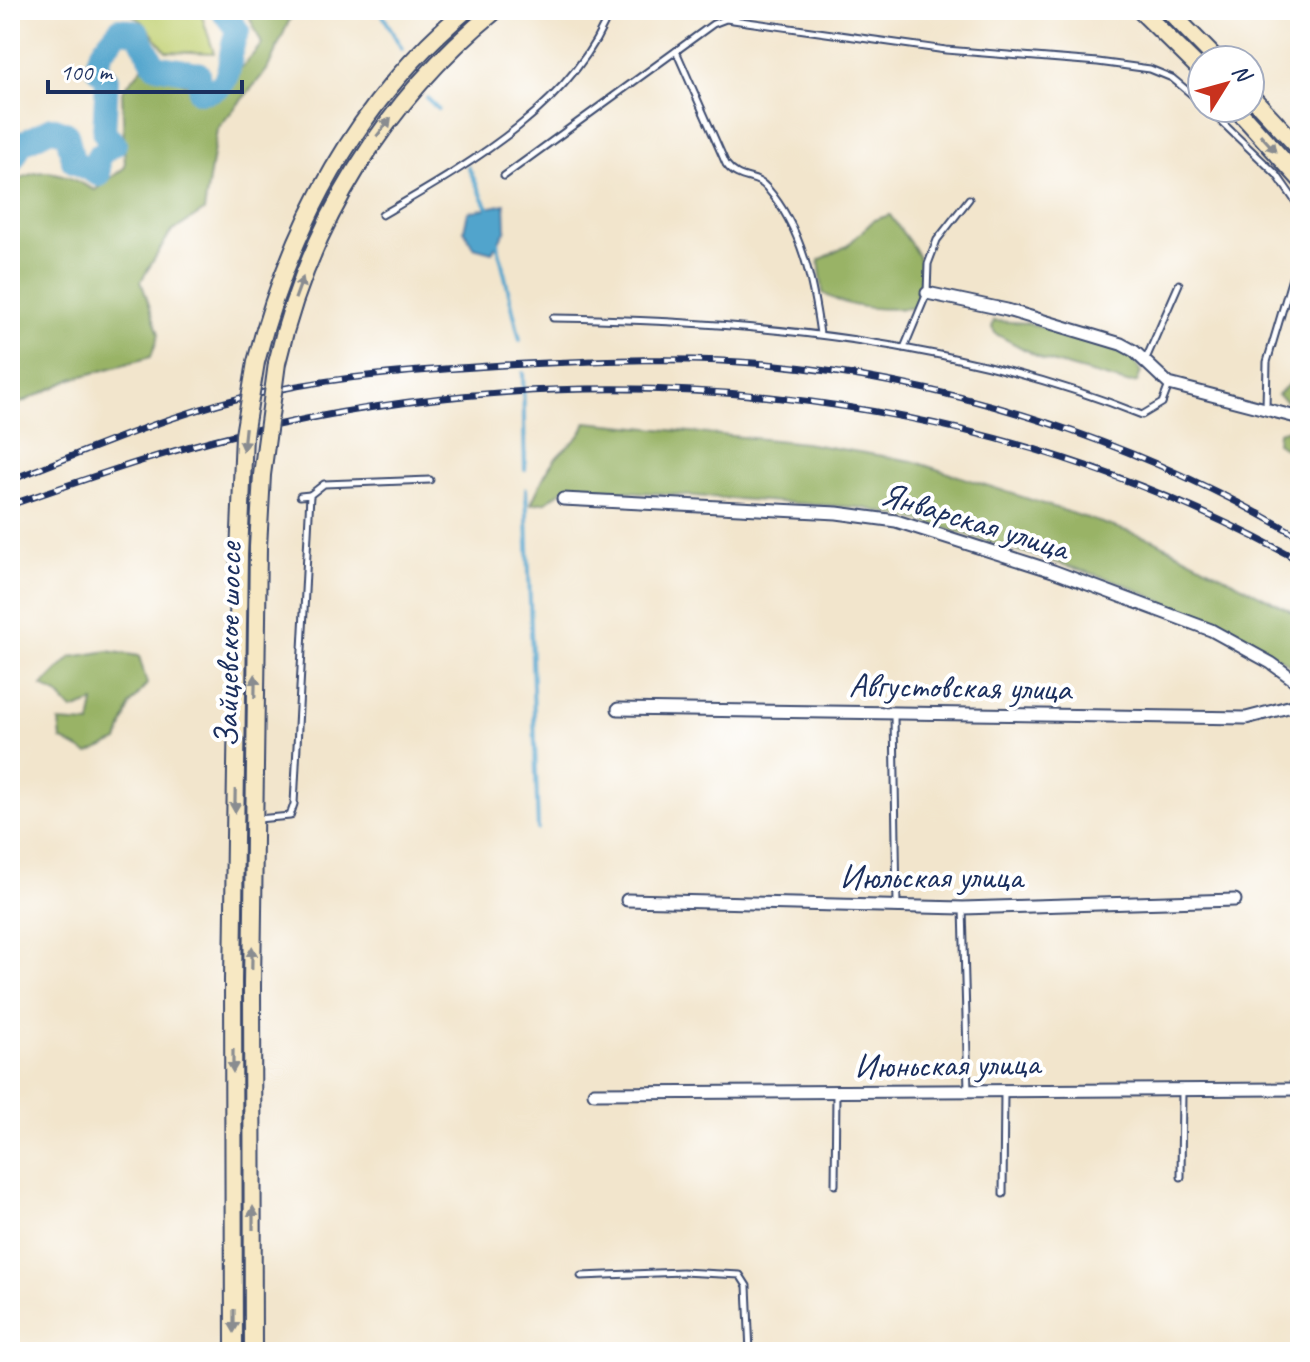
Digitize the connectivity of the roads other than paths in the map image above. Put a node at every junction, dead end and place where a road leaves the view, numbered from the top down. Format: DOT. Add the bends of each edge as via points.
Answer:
graph roads {
  1 [pos="466,10"];
  2 [pos="496,10"];
  3 [pos="610,10"];
  4 [pos="1140,10"];
  5 [pos="1168,10"];
  6 [pos="1201,44"];
  7 [pos="676,51"];
  8 [pos="1186,55"];
  9 [pos="1186,90"];
  10 [pos="1266,112"];
  11 [pos="1224,124"];
  12 [pos="1250,124"];
  13 [pos="1300,149"];
  14 [pos="504,176"];
  15 [pos="1300,179"];
  16 [pos="969,199"];
  17 [pos="1300,208"];
  18 [pos="382,215"];
  19 [pos="1300,251"];
  20 [pos="1179,284"];
  21 [pos="927,293"];
  22 [pos="553,318"];
  23 [pos="820,334"];
  24 [pos="904,348"];
  25 [pos="1145,362"];
  26 [pos="1169,384"];
  27 [pos="1266,407"];
  28 [pos="1300,418"];
  29 [pos="430,480"];
  30 [pos="310,495"];
  31 [pos="300,496"];
  32 [pos="563,499"];
  33 [pos="1300,684"];
  34 [pos="1300,704"];
  35 [pos="618,709"];
  36 [pos="894,714"];
  37 [pos="253,820"];
  38 [pos="627,900"];
  39 [pos="1235,900"];
  40 [pos="897,906"];
  41 [pos="963,908"];
  42 [pos="1300,1089"];
  43 [pos="968,1091"];
  44 [pos="1004,1091"];
  45 [pos="1183,1091"];
  46 [pos="594,1093"];
  47 [pos="836,1093"];
  48 [pos="1181,1177"];
  49 [pos="835,1185"];
  50 [pos="1003,1194"];
  51 [pos="581,1276"];
  52 [pos="234,1352"];
  53 [pos="253,1352"];
  54 [pos="750,1352"];
  1 -- 52 [label="main road, Зайцевское шоссе, one-way, bridge" via="384,94 316,196 276,292 252,380 241,469 239,555"];
  37 -- 2 [label="main road, Зайцевское шоссе, one-way, bridge" via="258,547 267,429 280,350 302,278 341,192 398,109"];
  3 -- 18 [label="lane" via="587,57 552,98 469,161"];
  4 -- 8 [label="main road"];
  5 -- 6 [label="main road"];
  7 -- 9 [label="lane" via="713,24 741,20 946,50 1150,69"];
  7 -- 14 [label="lane"];
  7 -- 23 [label="lane" via="726,164 739,177 766,186 800,240"];
  10 -- 13 [label="main road"];
  11 -- 17 [label="lane" via="1277,175"];
  12 -- 15 [label="main road, one-way"];
  16 -- 21 [label="lane" via="937,240 928,264"];
  19 -- 27 [label="lane" via="1267,362"];
  20 -- 25 [label="lane"];
  21 -- 24 [label="lane"];
  21 -- 25 [label="street" via="1121,344"];
  22 -- 23 [label="lane" via="678,321"];
  23 -- 24 [label="lane"];
  24 -- 26 [label="lane" via="996,366 1142,415 1162,403"];
  25 -- 26 [label="street"];
  26 -- 27 [label="street"];
  27 -- 28 [label="street"];
  29 -- 30 [label="lane" via="324,484"];
  30 -- 31 [label="lane"];
  30 -- 37 [label="lane" via="294,804 290,816"];
  32 -- 33 [label="street, Январская улица" via="837,513 896,521 1053,571 1211,630"];
  34 -- 36 [label="street, Августовская улица" via="1246,718"];
  35 -- 36 [label="street, Августовская улица"];
  36 -- 40 [label="lane"];
  53 -- 37 [label="main road, Зайцевское шоссе, one-way"];
  38 -- 40 [label="street, Июльская улица"];
  39 -- 41 [label="street, Июльская улица"];
  40 -- 41 [label="street, Июльская улица"];
  41 -- 43 [label="lane"];
  42 -- 45 [label="street, Июньская улица"];
  43 -- 44 [label="street, Июньская улица"];
  43 -- 47 [label="street, Июньская улица"];
  44 -- 45 [label="street, Июньская улица"];
  44 -- 50 [label="lane"];
  45 -- 48 [label="lane"];
  46 -- 47 [label="street, Июньская улица"];
  47 -- 49 [label="lane"];
  51 -- 54 [label="lane" via="740,1275 747,1286"];
}
